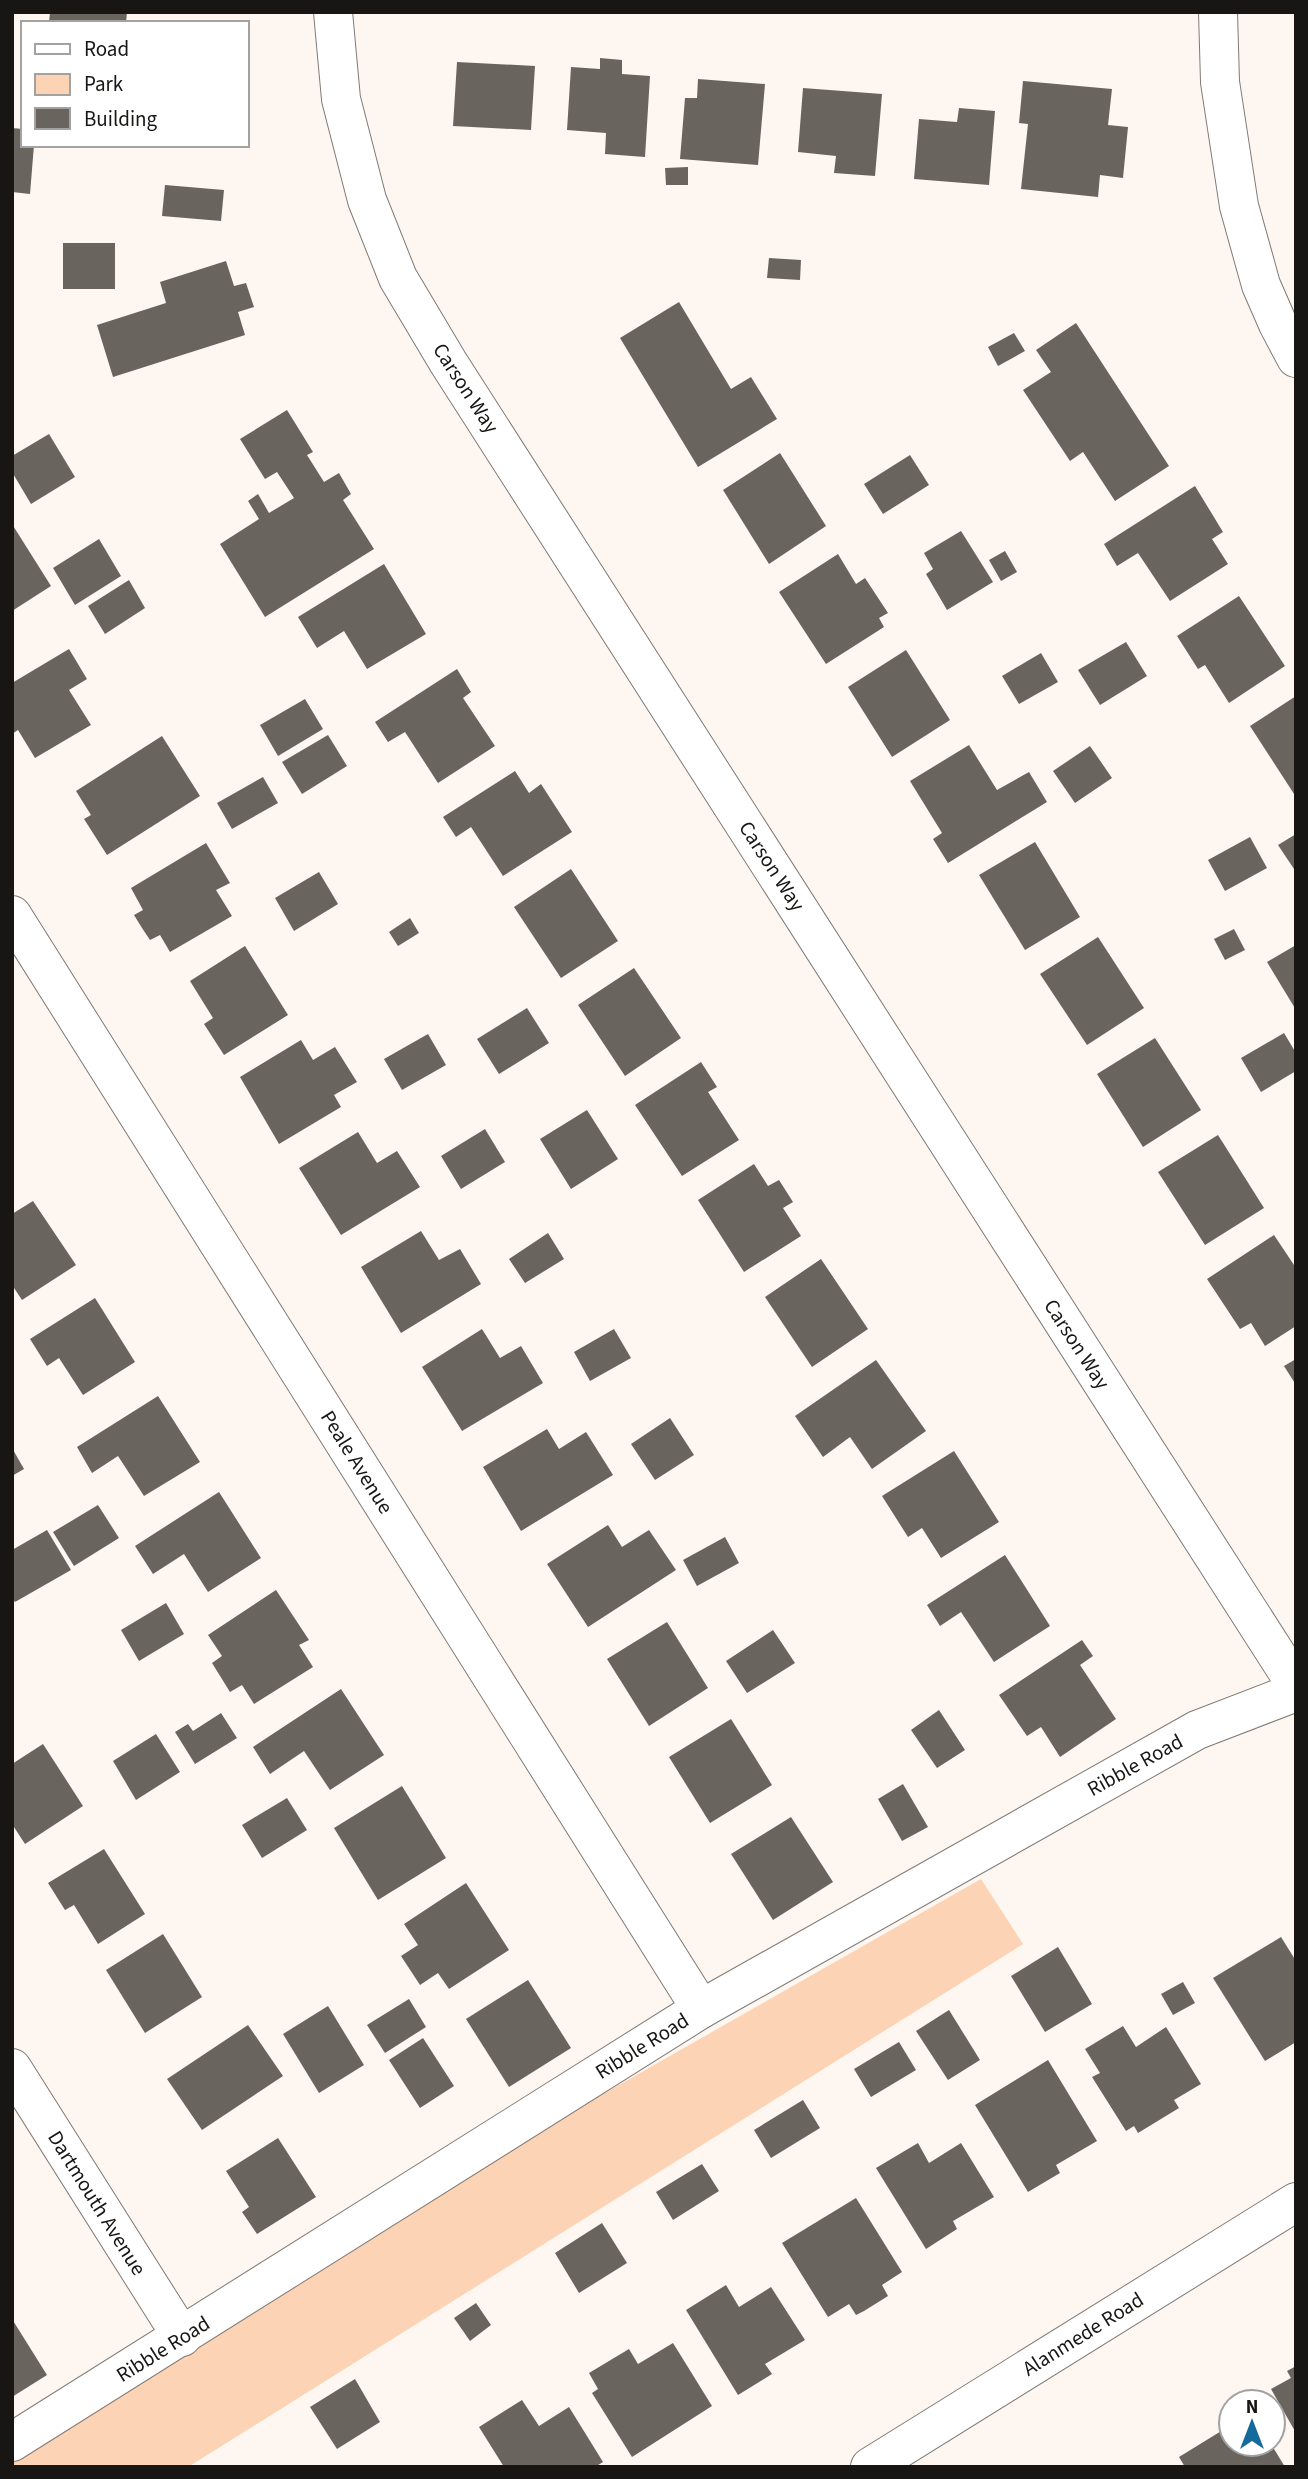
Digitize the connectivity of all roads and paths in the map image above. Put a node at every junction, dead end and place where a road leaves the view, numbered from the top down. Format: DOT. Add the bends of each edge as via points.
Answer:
graph roads {
  1 [pos="333,12"];
  2 [pos="1218,12"];
  3 [pos="1296,358"];
  4 [pos="12,915"];
  5 [pos="1296,1685"];
  6 [pos="1296,1692"];
  7 [pos="702,2009"];
  8 [pos="12,2068"];
  9 [pos="1296,2202"];
  10 [pos="182,2337"];
  11 [pos="12,2442"];
  12 [pos="870,2467"];
  1 -- 5 [label="street, Carson Way" via="341,99 367,200 398,278"];
  2 -- 3 [label="street" via="1220,82 1239,206 1261,285"];
  4 -- 7 [label="street, Peale Avenue"];
  6 -- 7 [label="street, Ribble Road" via="1197,1730"];
  7 -- 10 [label="street, Ribble Road"];
  8 -- 10 [label="street, Dartmouth Avenue"];
  9 -- 12 [label="street, Alanmede Road"];
  10 -- 11 [label="street, Ribble Road"];
}
